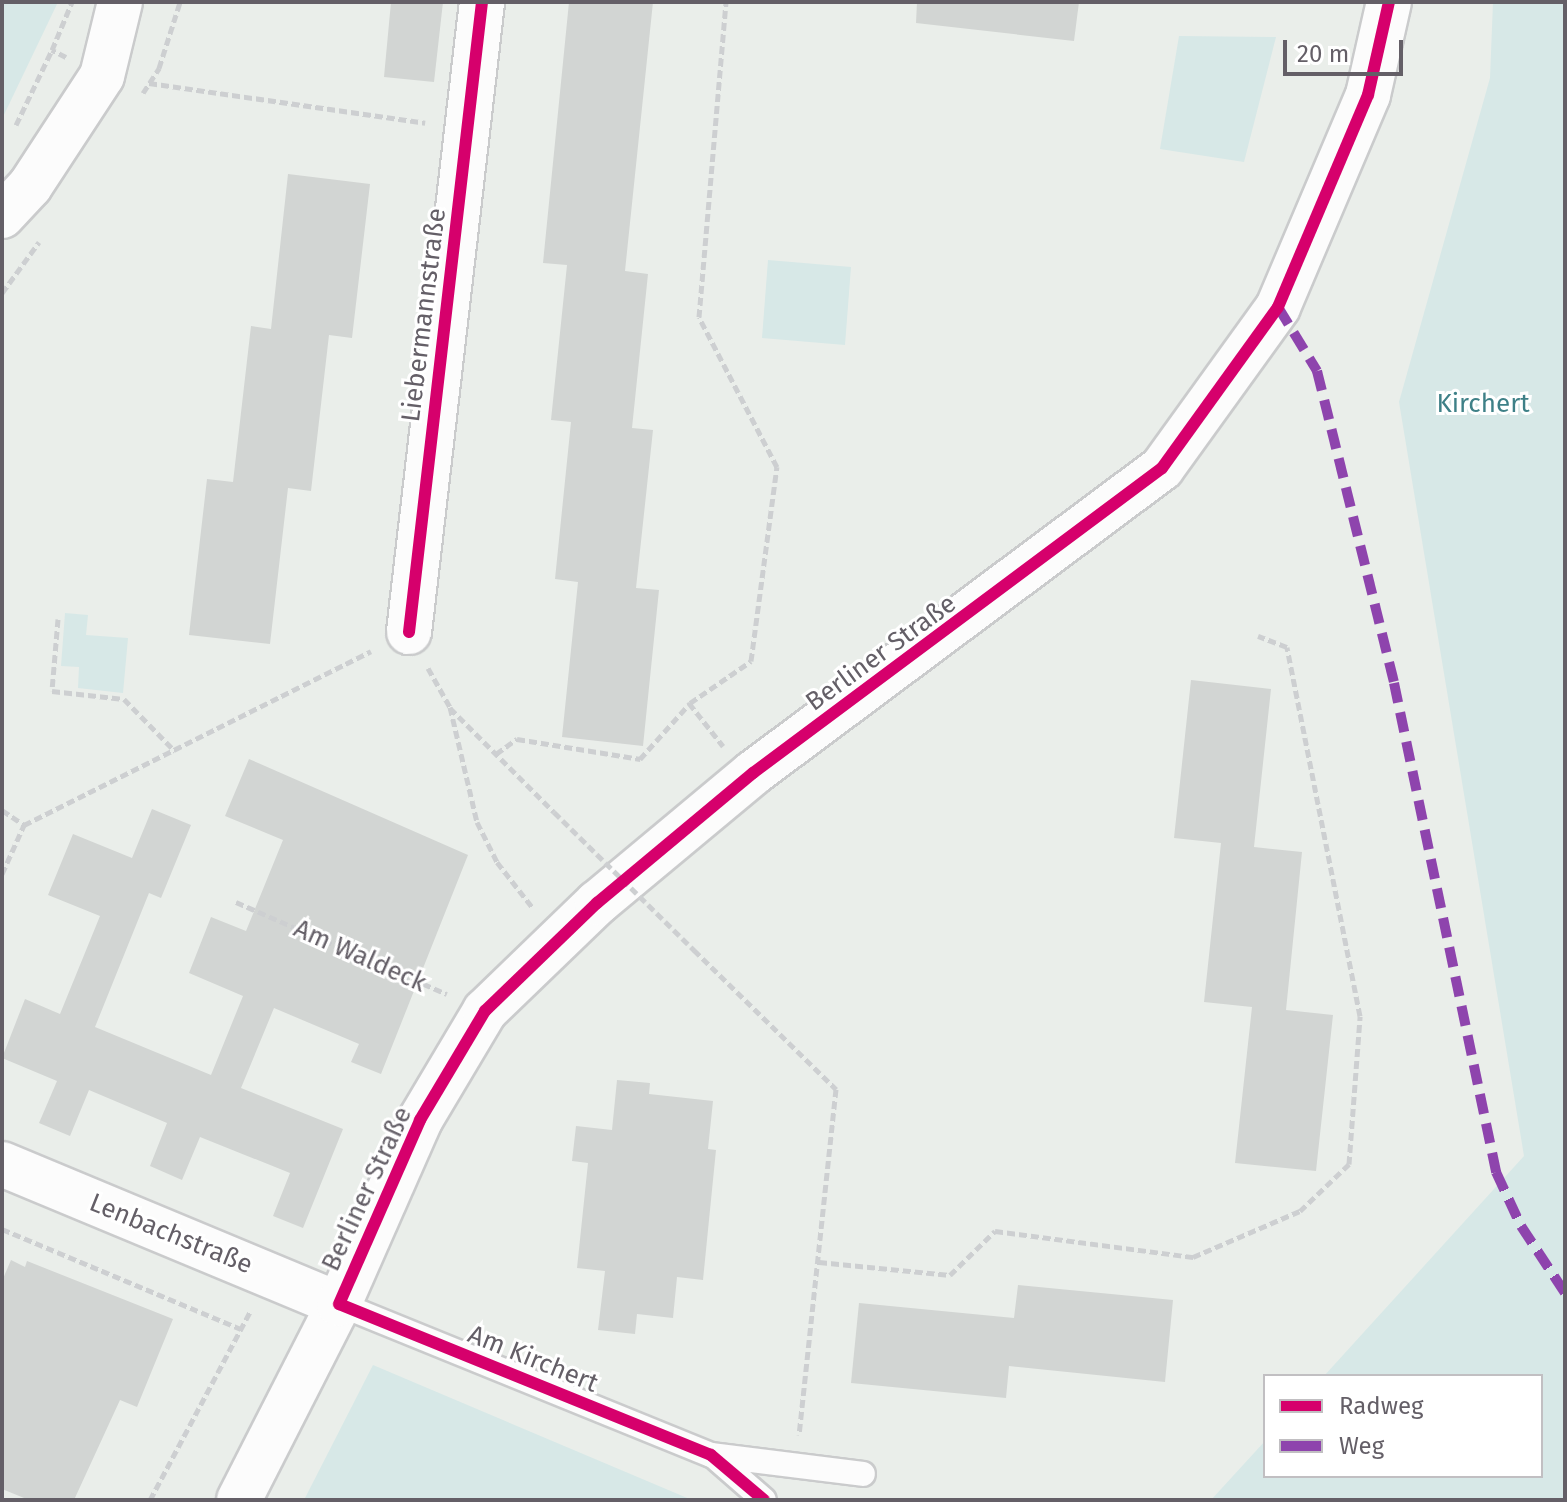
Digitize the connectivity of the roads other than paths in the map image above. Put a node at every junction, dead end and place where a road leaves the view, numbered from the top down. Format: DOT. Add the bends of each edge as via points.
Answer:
graph roads {
  1 [pos="120,2"];
  2 [pos="482,2"];
  3 [pos="1389,2"];
  4 [pos="2,216"];
  5 [pos="409,632"];
  6 [pos="2,1164"];
  7 [pos="339,1304"];
  8 [pos="711,1455"];
  9 [pos="863,1474"];
  10 [pos="239,1500"];
  11 [pos="764,1500"];
  1 -- 4 [label="street" via="102,76 30,186"];
  2 -- 5 [label="street, Liebermannstraße"];
  3 -- 7 [label="street, Berliner Straße" via="1368,95 1278,307 1162,468 748,778 485,1011 420,1120"];
  6 -- 7 [label="street, Lenbachstraße"];
  7 -- 8 [label="lane, Am Kirchert"];
  7 -- 10 [label="street, Berliner Straße"];
  8 -- 9 [label="lane, Am Kirchert"];
  8 -- 11 [label="lane"];
}
